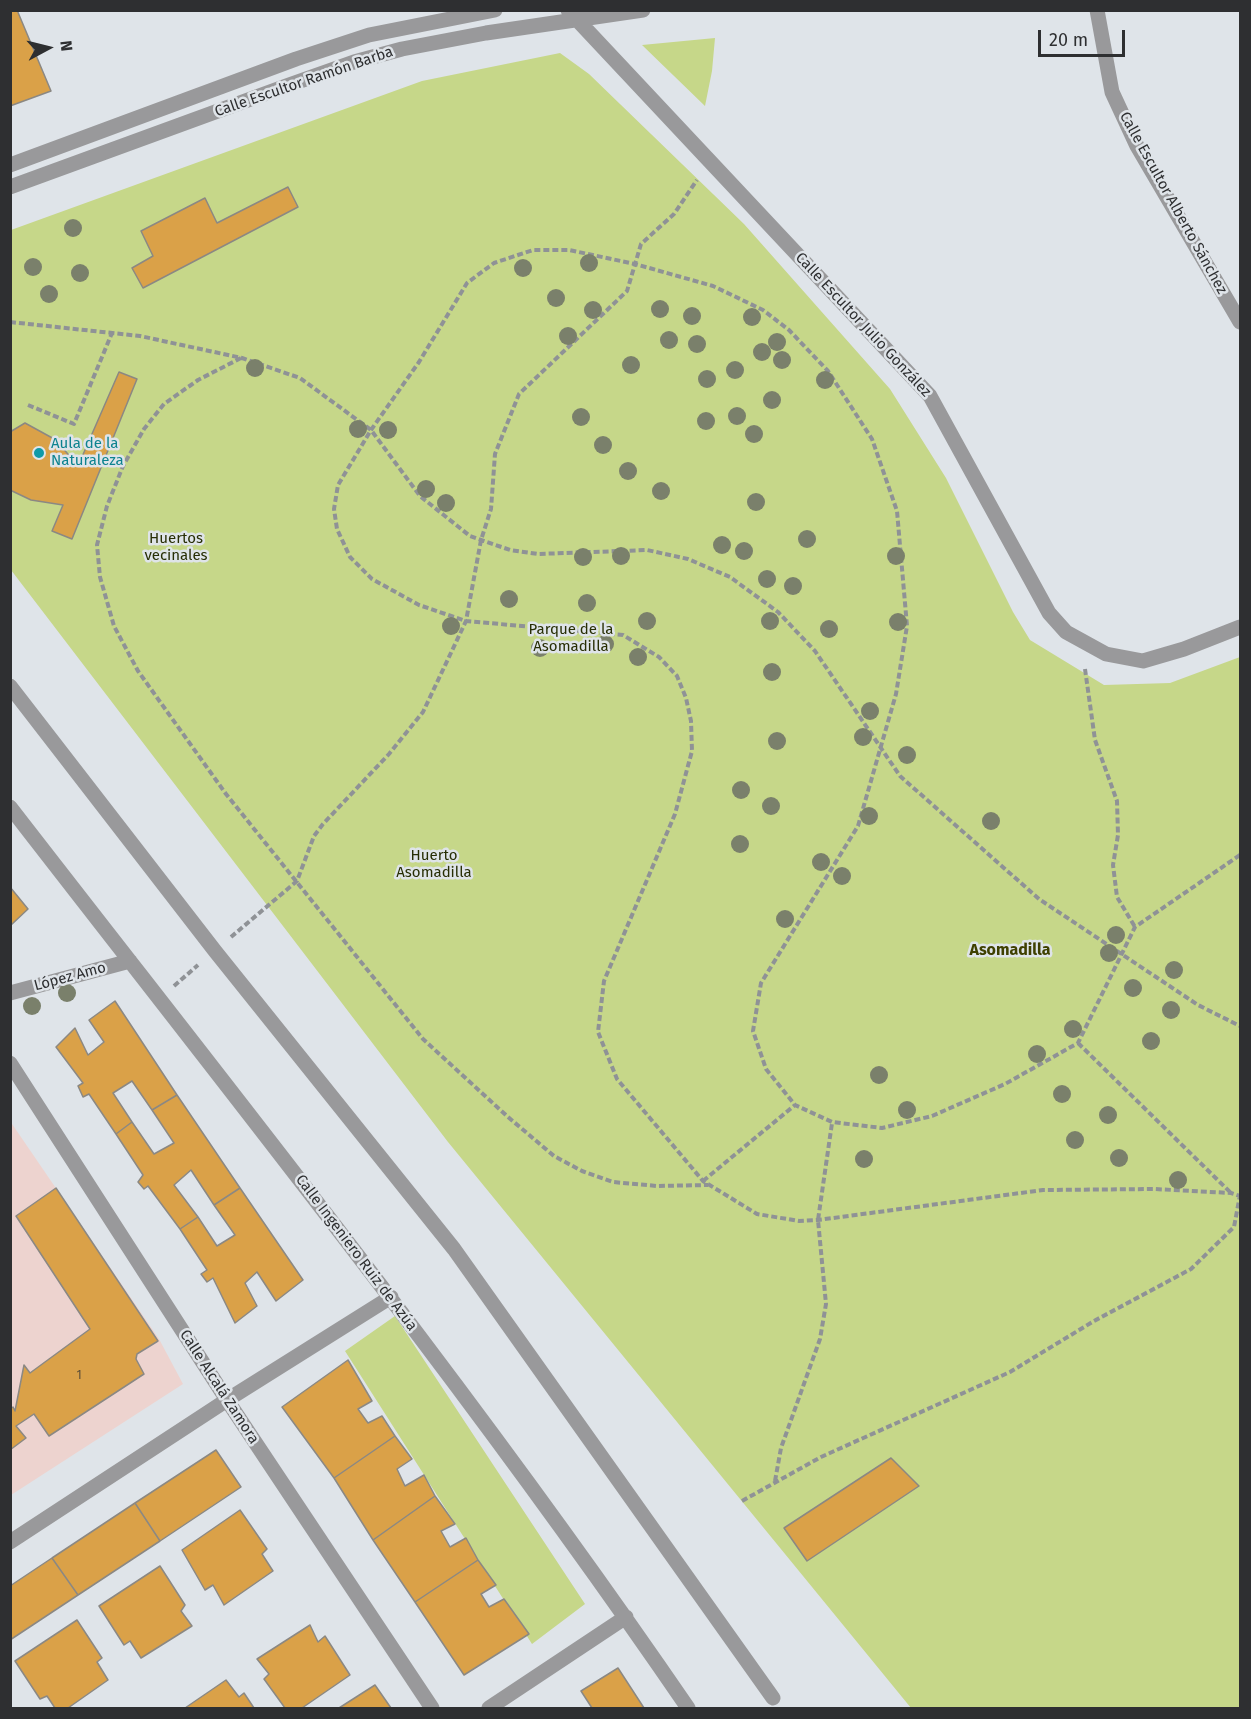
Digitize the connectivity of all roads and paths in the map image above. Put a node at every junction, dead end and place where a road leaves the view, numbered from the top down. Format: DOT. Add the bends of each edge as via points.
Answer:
graph roads {
  1 [pos="495,10"];
  2 [pos="643,10"];
  3 [pos="1097,10"];
  4 [pos="573,15"];
  5 [pos="10,165"];
  6 [pos="697,179"];
  7 [pos="10,187"];
  8 [pos="635,264"];
  9 [pos="10,322"];
  10 [pos="1240,322"];
  11 [pos="112,333"];
  12 [pos="242,358"];
  13 [pos="28,405"];
  14 [pos="371,430"];
  15 [pos="481,540"];
  16 [pos="466,621"];
  17 [pos="1240,627"];
  18 [pos="1087,644"];
  19 [pos="10,686"];
  20 [pos="880,744"];
  21 [pos="10,807"];
  22 [pos="1240,855"];
  23 [pos="297,881"];
  24 [pos="1135,927"];
  25 [pos="1121,954"];
  26 [pos="130,962"];
  27 [pos="10,993"];
  28 [pos="1240,1026"];
  29 [pos="1078,1043"];
  30 [pos="10,1063"];
  31 [pos="795,1105"];
  32 [pos="832,1122"];
  33 [pos="703,1181"];
  34 [pos="710,1185"];
  35 [pos="1231,1193"];
  36 [pos="1240,1196"];
  37 [pos="818,1220"];
  38 [pos="391,1297"];
  39 [pos="227,1400"];
  40 [pos="775,1482"];
  41 [pos="741,1501"];
  42 [pos="10,1542"];
  43 [pos="626,1617"];
  44 [pos="773,1698"];
  45 [pos="432,1708"];
  46 [pos="489,1708"];
  47 [pos="688,1708"];
  1 -- 5 [label="street, Calle Escultor Ramón Barba" via="369,35"];
  2 -- 4 [label="street, Calle Escultor Ramón Barba"];
  3 -- 10 [label="street, Calle Escultor Alberto Sánchez" via="1112,92 1137,146"];
  4 -- 7 [label="street, Calle Escultor Ramón Barba" via="354,62"];
  4 -- 18 [label="street, Calle Escultor Julio González" via="930,396 1049,613 1066,632"];
  6 -- 8 [label="path" via="674,214 641,244"];
  8 -- 14 [label="path" via="569,250 532,250 494,263 467,283 419,362"];
  8 -- 15 [label="path" via="627,291 519,394 495,454 491,508"];
  8 -- 20 [label="path" via="713,286 763,310 789,330 828,371 872,439 897,511 907,626 896,694"];
  9 -- 11 [label="path"];
  11 -- 12 [label="path"];
  11 -- 13 [label="path" via="74,424"];
  12 -- 14 [label="path" via="300,378"];
  12 -- 23 [label="path" via="198,380 164,404 144,429 106,506 97,545 100,576 114,626 138,671 226,794"];
  14 -- 15 [label="path" via="420,496 470,536"];
  14 -- 16 [label="path" via="338,485 334,509 337,529 350,557 372,579 419,605"];
  15 -- 16 [label="path"];
  15 -- 20 [label="path" via="538,554 647,550 688,559 730,577 778,612 815,651"];
  16 -- 23 [label="path" via="423,712 314,836"];
  16 -- 33 [label="path" via="623,634 659,657 677,676 691,721 692,751 675,814 604,981 598,1032 617,1079"];
  17 -- 18 [label="street, Calle Escultor Julio González" via="1184,650 1143,661 1106,654"];
  18 -- 24 [label="path" via="1085,668 1095,740 1117,801 1118,835 1113,865 1117,897"];
  19 -- 44 [label="street" via="215,951 454,1248"];
  20 -- 25 [label="path" via="900,776 1039,899"];
  20 -- 31 [label="path" via="858,826 761,983 753,1031 766,1069"];
  21 -- 26 [label="street, Calle Ingeniero Ruiz de Azúa"];
  22 -- 24 [label="path"];
  23 -- 34 [label="path" via="423,1039 554,1156 613,1182"];
  24 -- 25 [label="path"];
  25 -- 28 [label="path" via="1198,1005"];
  25 -- 29 [label="path"];
  26 -- 27 [label="street, López Amo"];
  26 -- 38 [label="street, Calle Ingeniero Ruiz de Azúa"];
  29 -- 32 [label="path" via="1005,1084 932,1116 882,1128"];
  29 -- 35 [label="path"];
  30 -- 39 [label="street, Calle Alcalá Zamora"];
  31 -- 32 [label="path"];
  31 -- 33 [label="path"];
  32 -- 37 [label="path"];
  33 -- 34 [label="path"];
  34 -- 37 [label="path" via="757,1214"];
  35 -- 36 [label="path"];
  35 -- 37 [label="path" via="1042,1190"];
  36 -- 40 [label="path" via="1234,1227 1191,1269 1010,1372 820,1457"];
  37 -- 40 [label="path" via="825,1304 820,1339 781,1448"];
  38 -- 39 [label="street"];
  38 -- 43 [label="street, Calle Ingeniero Ruiz de Azúa"];
  39 -- 42 [label="street"];
  39 -- 45 [label="street, Calle Alcalá Zamora"];
  40 -- 41 [label="path"];
  43 -- 46 [label="street"];
  43 -- 47 [label="street, Calle Ingeniero Ruiz de Azúa"];
}
